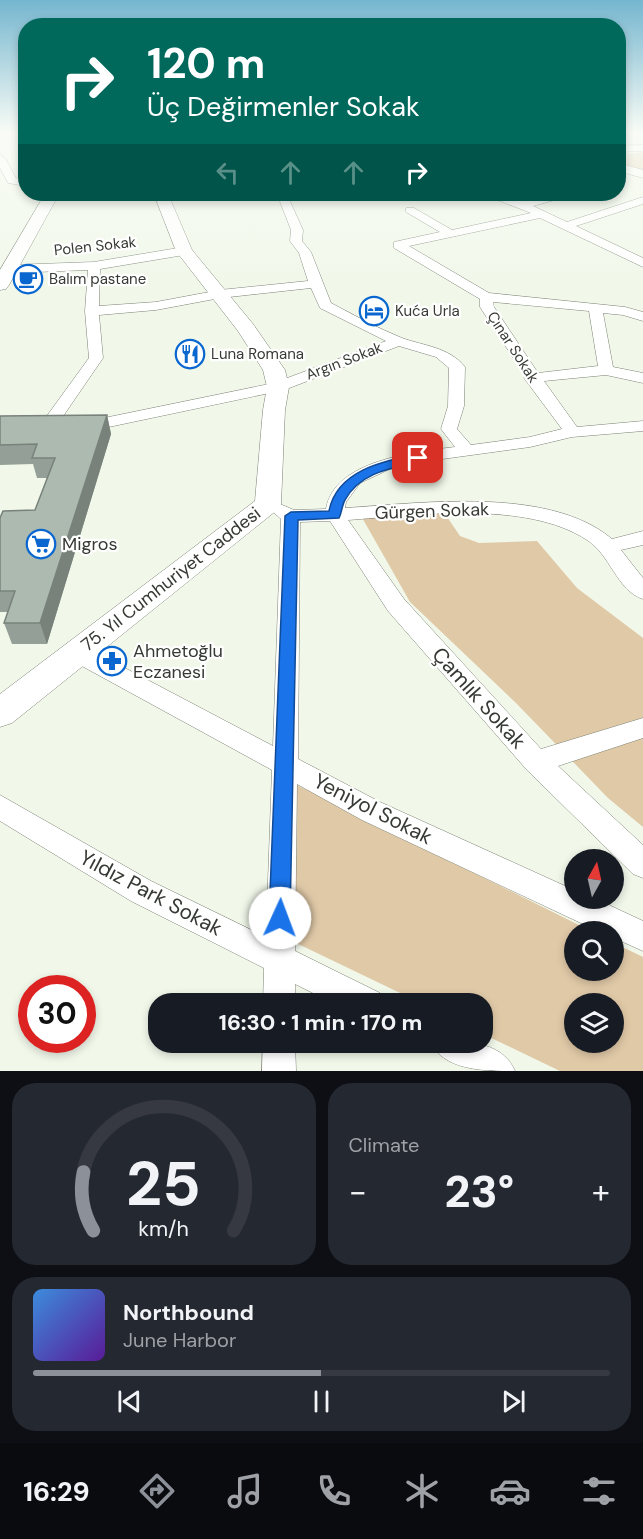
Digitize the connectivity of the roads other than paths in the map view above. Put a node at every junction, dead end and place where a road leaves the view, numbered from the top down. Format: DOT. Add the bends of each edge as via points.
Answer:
graph roads {
  1 [pos="643,200"];
  2 [pos="34,201"];
  3 [pos="48,201"];
  4 [pos="164,201"];
  5 [pos="289,201"];
  6 [pos="511,201"];
  7 [pos="539,201"];
  8 [pos="523,205"];
  9 [pos="410,210"];
  10 [pos="541,213"];
  11 [pos="565,226"];
  12 [pos="449,233"];
  13 [pos="184,251"];
  14 [pos="0,254"];
  15 [pos="643,263"];
  16 [pos="94,266"];
  17 [pos="10,269"];
  18 [pos="315,284"];
  19 [pos="0,285"];
  20 [pos="220,294"];
  21 [pos="486,297"];
  22 [pos="643,303"];
  23 [pos="595,308"];
  24 [pos="92,311"];
  25 [pos="625,311"];
  26 [pos="643,317"];
  27 [pos="398,340"];
  28 [pos="606,370"];
  29 [pos="532,378"];
  30 [pos="643,378"];
  31 [pos="278,387"];
  32 [pos="50,424"];
  33 [pos="30,425"];
  34 [pos="643,426"];
  35 [pos="572,432"];
  36 [pos="466,450"];
  37 [pos="268,504"];
  38 [pos="335,515"];
  39 [pos="291,516"];
  40 [pos="643,538"];
  41 [pos="608,547"];
  42 [pos="643,591"];
  43 [pos="76,653"];
  44 [pos="0,713"];
  45 [pos="643,728"];
  46 [pos="536,762"];
  47 [pos="285,764"];
  48 [pos="0,807"];
  49 [pos="643,864"];
  50 [pos="643,936"];
  51 [pos="279,959"];
  52 [pos="279,993"];
  53 [pos="347,993"];
  54 [pos="279,1053"];
  55 [pos="466,1053"];
  56 [pos="279,1071"];
  57 [pos="498,1071"];
  1 -- 11 [label="street"];
  2 -- 14 [label="street"];
  3 -- 17 [label="street"];
  4 -- 13 [label="street"];
  5 -- 18 [label="street" via="296,241 305,252"];
  6 -- 8 [label="street"];
  7 -- 8 [label="street"];
  8 -- 10 [label="street"];
  9 -- 12 [label="street"];
  10 -- 11 [label="street"];
  10 -- 12 [label="street"];
  11 -- 15 [label="street"];
  12 -- 21 [label="street, Çınar Sokak" via="398,245"];
  13 -- 16 [label="street, Polen Sokak"];
  13 -- 20 [label="street"];
  16 -- 17 [label="street, Polen Sokak"];
  16 -- 24 [label="street"];
  17 -- 19 [label="street"];
  18 -- 20 [label="street"];
  18 -- 27 [label="street" via="325,305"];
  20 -- 24 [label="street" via="156,306"];
  20 -- 31 [label="street" via="274,370"];
  21 -- 23 [label="street"];
  21 -- 29 [label="street, Çınar Sokak" via="488,307"];
  22 -- 25 [label="street"];
  23 -- 25 [label="street"];
  23 -- 28 [label="street"];
  24 -- 32 [label="street" via="96,358"];
  25 -- 26 [label="street"];
  27 -- 31 [label="street, Argın Sokak"];
  27 -- 36 [label="street, Argın Sokak" via="441,354 457,367 456,406 449,429"];
  28 -- 29 [label="street"];
  28 -- 30 [label="street"];
  29 -- 35 [label="street, Çınar Sokak"];
  31 -- 32 [label="street, Argın Sokak" via="104,423"];
  31 -- 37 [label="street, 75. Yıl Cumhuriyet Caddesi"];
  32 -- 33 [label="street, Argın Sokak"];
  34 -- 35 [label="street"];
  35 -- 36 [label="street"];
  36 -- 38 [label="street" via="385,465 354,479 337,501"];
  37 -- 39 [label="street"];
  37 -- 43 [label="street, 75. Yıl Cumhuriyet Caddesi"];
  38 -- 39 [label="street, Gürgen Sokak"];
  38 -- 41 [label="street, Gürgen Sokak" via="460,506 493,508 555,518 594,535"];
  38 -- 46 [label="street, Çamlık Sokak" via="396,605"];
  39 -- 47 [label="street"];
  40 -- 41 [label="street"];
  41 -- 42 [label="street, Gürgen Sokak"];
  43 -- 44 [label="street, 75. Yıl Cumhuriyet Caddesi"];
  43 -- 47 [label="street, Yeniyol Sokak"];
  45 -- 46 [label="street"];
  46 -- 49 [label="street, Çamlık Sokak"];
  47 -- 50 [label="street, Yeniyol Sokak" via="371,812"];
  47 -- 51 [label="street"];
  48 -- 51 [label="street, Yıldız Park Sokak" via="141,891"];
  51 -- 52 [label="street"];
  51 -- 53 [label="street, Yıldız Park Sokak"];
  54 -- 56 [label="street"];
  55 -- 57 [label="street"];
}
